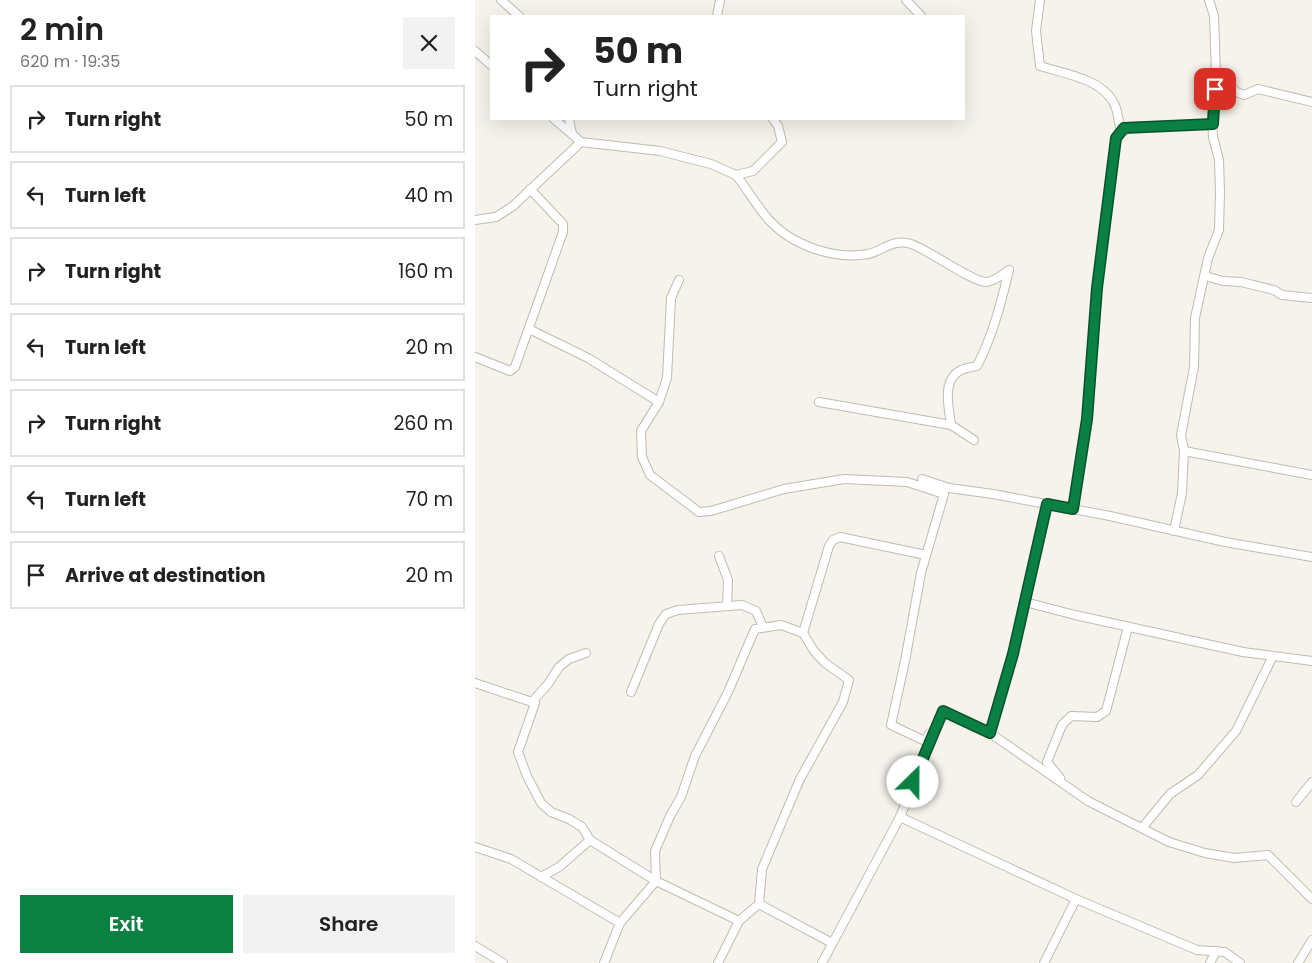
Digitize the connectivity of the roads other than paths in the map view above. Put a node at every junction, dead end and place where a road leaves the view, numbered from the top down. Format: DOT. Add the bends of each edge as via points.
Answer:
graph roads {
  1 [pos="501,0"];
  2 [pos="720,0"];
  3 [pos="906,0"];
  4 [pos="1041,0"];
  5 [pos="1209,0"];
  6 [pos="518,15"];
  7 [pos="717,15"];
  8 [pos="920,15"];
  9 [pos="475,51"];
  10 [pos="490,64"];
  11 [pos="1216,73"];
  12 [pos="1235,90"];
  13 [pos="1312,102"];
  14 [pos="1214,105"];
  15 [pos="555,120"];
  16 [pos="569,120"];
  17 [pos="774,120"];
  18 [pos="1213,124"];
  19 [pos="1121,131"];
  20 [pos="571,134"];
  21 [pos="581,142"];
  22 [pos="736,175"];
  23 [pos="530,189"];
  24 [pos="475,220"];
  25 [pos="1205,276"];
  26 [pos="679,280"];
  27 [pos="1312,298"];
  28 [pos="529,329"];
  29 [pos="475,357"];
  30 [pos="659,402"];
  31 [pos="819,402"];
  32 [pos="951,425"];
  33 [pos="974,440"];
  34 [pos="1184,451"];
  35 [pos="1312,475"];
  36 [pos="922,479"];
  37 [pos="1047,504"];
  38 [pos="1073,509"];
  39 [pos="1174,531"];
  40 [pos="927,555"];
  41 [pos="719,556"];
  42 [pos="1312,558"];
  43 [pos="1025,602"];
  44 [pos="727,606"];
  45 [pos="763,627"];
  46 [pos="1128,627"];
  47 [pos="803,633"];
  48 [pos="586,654"];
  49 [pos="1273,656"];
  50 [pos="1312,661"];
  51 [pos="475,683"];
  52 [pos="631,692"];
  53 [pos="532,702"];
  54 [pos="943,711"];
  55 [pos="990,733"];
  56 [pos="1312,782"];
  57 [pos="1089,801"];
  58 [pos="1296,802"];
  59 [pos="900,817"];
  60 [pos="1142,828"];
  61 [pos="591,840"];
  62 [pos="475,847"];
  63 [pos="541,877"];
  64 [pos="656,881"];
  65 [pos="1076,899"];
  66 [pos="1312,899"];
  67 [pos="759,904"];
  68 [pos="739,921"];
  69 [pos="620,923"];
  70 [pos="1312,940"];
  71 [pos="832,943"];
  72 [pos="475,946"];
  73 [pos="1216,952"];
  74 [pos="503,963"];
  75 [pos="604,963"];
  76 [pos="718,963"];
  77 [pos="822,963"];
  78 [pos="1044,963"];
  79 [pos="1210,963"];
  80 [pos="1240,963"];
  81 [pos="1299,963"];
  1 -- 6 [label="street"];
  2 -- 7 [label="street"];
  3 -- 8 [label="street"];
  4 -- 19 [label="street" via="1036,31 1039,66 1094,84 1109,95 1116,107"];
  5 -- 11 [label="street" via="1214,16"];
  9 -- 10 [label="street"];
  11 -- 12 [label="street" via="1227,88"];
  11 -- 14 [label="street"];
  12 -- 13 [label="street" via="1244,95 1258,89"];
  12 -- 14 [label="street"];
  14 -- 18 [label="street"];
  15 -- 20 [label="street"];
  16 -- 20 [label="street"];
  17 -- 22 [label="street" via="782,142 753,171"];
  18 -- 19 [label="street" via="1124,128"];
  18 -- 25 [label="street" via="1219,160 1219,230"];
  19 -- 38 [label="street" via="1116,138 1098,278 1087,419"];
  20 -- 21 [label="street"];
  21 -- 22 [label="street" via="660,151 711,164"];
  21 -- 23 [label="street"];
  22 -- 32 [label="street" via="768,219 794,240 829,253 854,256 874,253 889,244 910,243 985,282 1009,270 994,327 977,366 960,370 952,378 947,393"];
  23 -- 24 [label="street" via="496,217"];
  23 -- 28 [label="street" via="563,224 563,232"];
  25 -- 27 [label="street" via="1274,290 1281,295"];
  25 -- 34 [label="street" via="1195,318 1194,367 1181,435"];
  26 -- 30 [label="street" via="671,298 667,378"];
  28 -- 29 [label="street" via="515,367 510,371"];
  28 -- 30 [label="street" via="588,358"];
  30 -- 40 [label="street" via="641,431 642,457 650,475 699,512 784,489 844,478 907,482 944,494"];
  31 -- 32 [label="street"];
  32 -- 33 [label="street"];
  34 -- 35 [label="street"];
  34 -- 39 [label="street" via="1182,494"];
  36 -- 37 [label="street" via="949,488"];
  37 -- 38 [label="street"];
  37 -- 43 [label="street"];
  38 -- 39 [label="street"];
  39 -- 42 [label="street"];
  40 -- 47 [label="street" via="840,537 833,540"];
  40 -- 54 [label="street" via="891,725 925,741"];
  41 -- 44 [label="street" via="728,580"];
  43 -- 46 [label="street"];
  43 -- 55 [label="street"];
  44 -- 45 [label="street" via="742,605 756,611"];
  44 -- 52 [label="street" via="666,614"];
  45 -- 47 [label="street" via="781,625"];
  45 -- 64 [label="street" via="755,629 695,756 681,797 655,851"];
  46 -- 49 [label="street"];
  46 -- 57 [label="street" via="1106,711 1097,716 1071,716 1062,725 1047,762 1058,776"];
  47 -- 67 [label="street" via="825,663 849,680 843,702 801,779 762,869"];
  48 -- 53 [label="street" via="569,659 559,667"];
  49 -- 50 [label="street"];
  49 -- 60 [label="street" via="1236,732 1198,775 1170,794"];
  51 -- 53 [label="street"];
  53 -- 61 [label="street" via="535,703 518,752 527,776 541,803 551,812 582,827"];
  54 -- 55 [label="street"];
  54 -- 59 [label="street"];
  55 -- 57 [label="street"];
  56 -- 58 [label="street"];
  57 -- 60 [label="street"];
  59 -- 65 [label="street"];
  59 -- 71 [label="street"];
  60 -- 66 [label="street" via="1169,842 1205,853 1234,858 1269,855"];
  61 -- 63 [label="street" via="559,867"];
  61 -- 64 [label="street"];
  62 -- 63 [label="street" via="511,859"];
  63 -- 69 [label="street"];
  64 -- 68 [label="street"];
  64 -- 69 [label="street"];
  65 -- 73 [label="street" via="1197,950"];
  65 -- 78 [label="street"];
  67 -- 68 [label="street"];
  67 -- 71 [label="street"];
  68 -- 76 [label="street"];
  69 -- 75 [label="street"];
  70 -- 81 [label="street"];
  71 -- 77 [label="street"];
  72 -- 74 [label="street"];
  73 -- 79 [label="street"];
  73 -- 80 [label="street" via="1225,952"];
}
